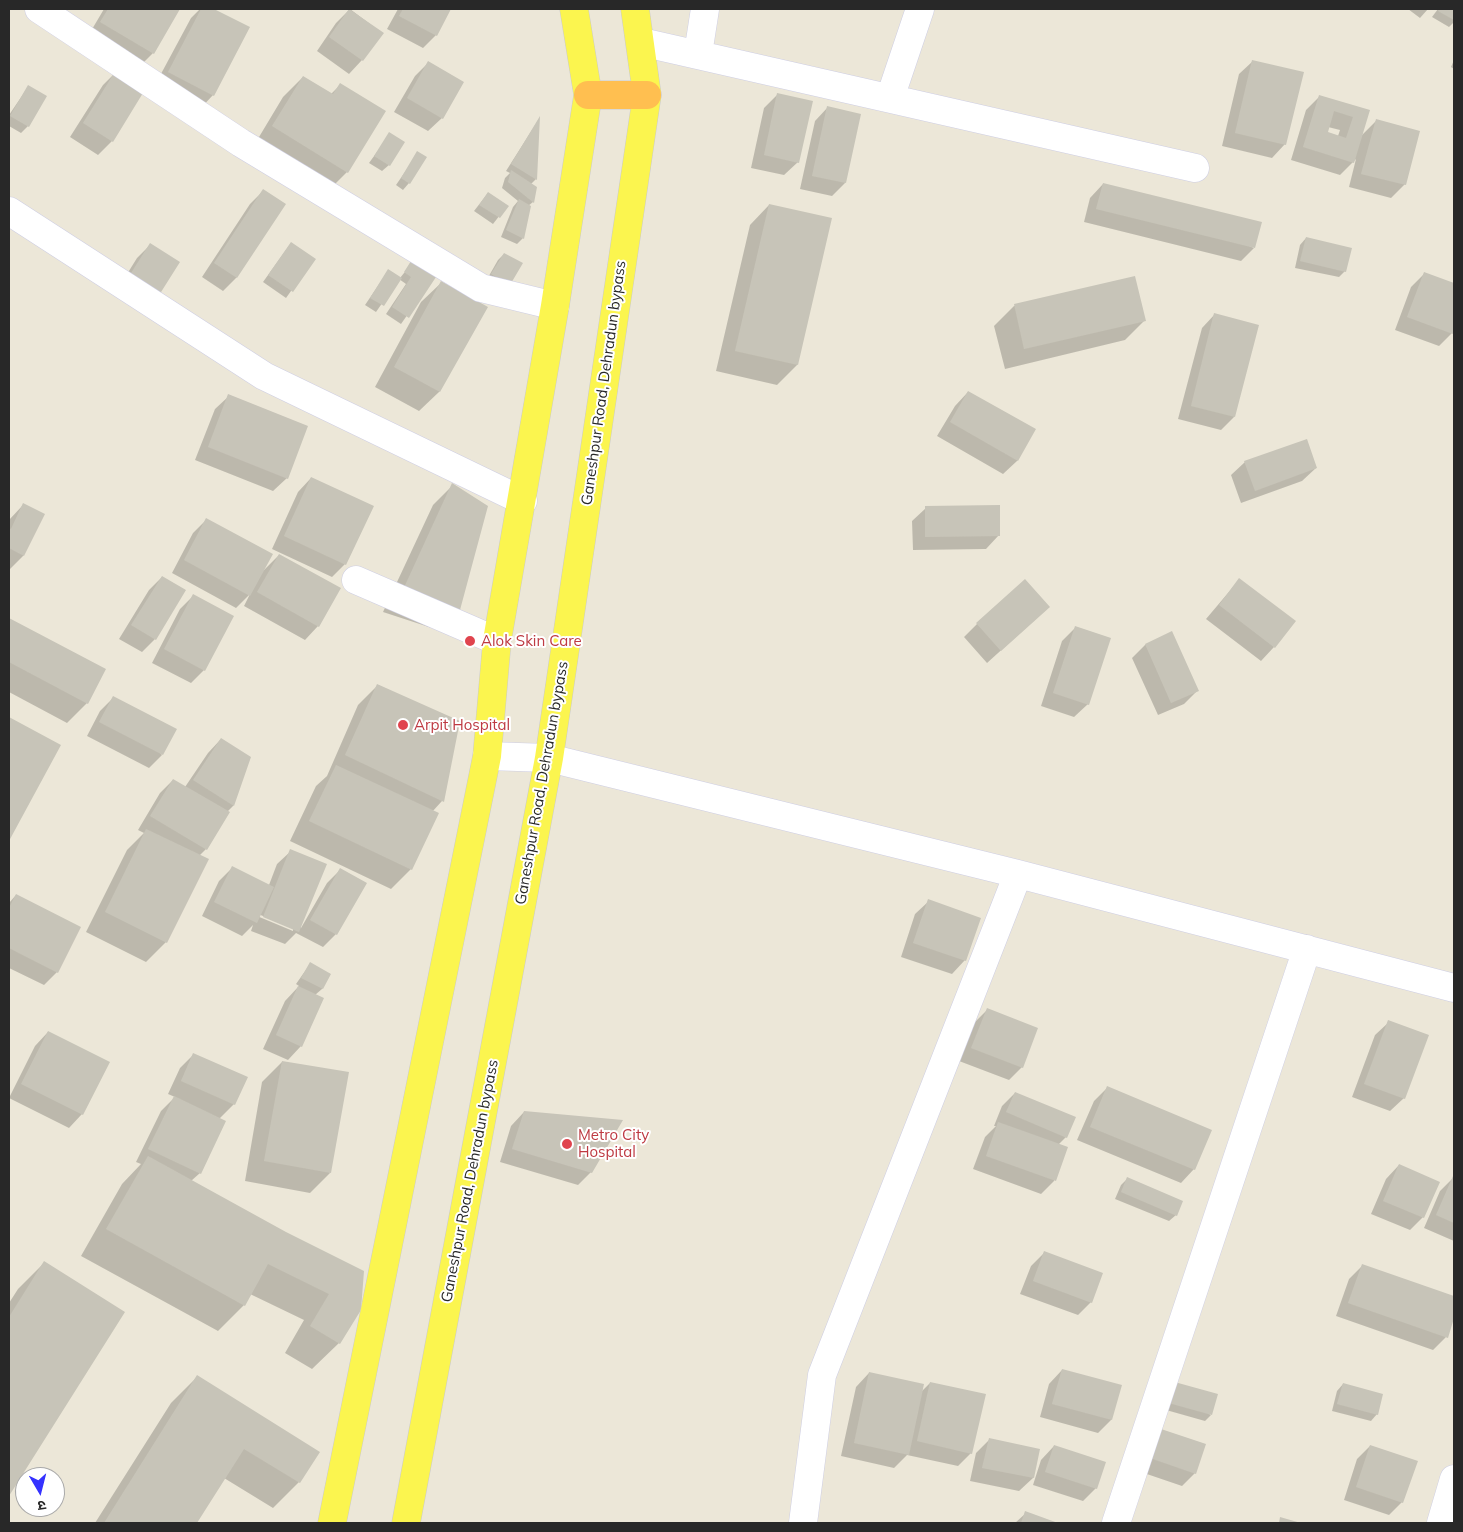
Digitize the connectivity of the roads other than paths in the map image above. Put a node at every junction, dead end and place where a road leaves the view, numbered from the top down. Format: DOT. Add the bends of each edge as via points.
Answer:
graph roads {
  1 [pos="39,9"];
  2 [pos="574,9"];
  3 [pos="635,9"];
  4 [pos="705,9"];
  5 [pos="920,9"];
  6 [pos="641,42"];
  7 [pos="698,54"];
  8 [pos="647,94"];
  9 [pos="588,95"];
  10 [pos="890,98"];
  11 [pos="1195,168"];
  12 [pos="9,211"];
  13 [pos="555,306"];
  14 [pos="522,501"];
  15 [pos="356,580"];
  16 [pos="497,641"];
  17 [pos="487,756"];
  18 [pos="549,758"];
  19 [pos="1018,874"];
  20 [pos="1307,949"];
  21 [pos="1454,988"];
  22 [pos="1454,1479"];
  23 [pos="332,1523"];
  24 [pos="406,1523"];
  25 [pos="803,1523"];
  26 [pos="1116,1523"];
  27 [pos="1441,1523"];
  1 -- 13 [label="street" via="241,142 482,288"];
  2 -- 9 [label="main road"];
  3 -- 6 [label="main road, Ganeshpur Road, Dehradun bypass"];
  4 -- 7 [label="street"];
  5 -- 10 [label="street"];
  6 -- 7 [label="street"];
  6 -- 8 [label="main road, Ganeshpur Road, Dehradun bypass"];
  7 -- 10 [label="street"];
  8 -- 9 [label="highway"];
  8 -- 18 [label="main road, Ganeshpur Road, Dehradun bypass"];
  9 -- 13 [label="main road"];
  10 -- 11 [label="street"];
  12 -- 14 [label="street" via="264,376"];
  13 -- 14 [label="main road"];
  14 -- 16 [label="main road"];
  15 -- 16 [label="street"];
  16 -- 17 [label="main road"];
  17 -- 18 [label="street"];
  17 -- 23 [label="main road"];
  18 -- 19 [label="street"];
  18 -- 24 [label="main road, Ganeshpur Road, Dehradun bypass"];
  19 -- 20 [label="street"];
  19 -- 25 [label="street" via="822,1375"];
  20 -- 21 [label="street"];
  20 -- 26 [label="street"];
  22 -- 27 [label="street"];
}
